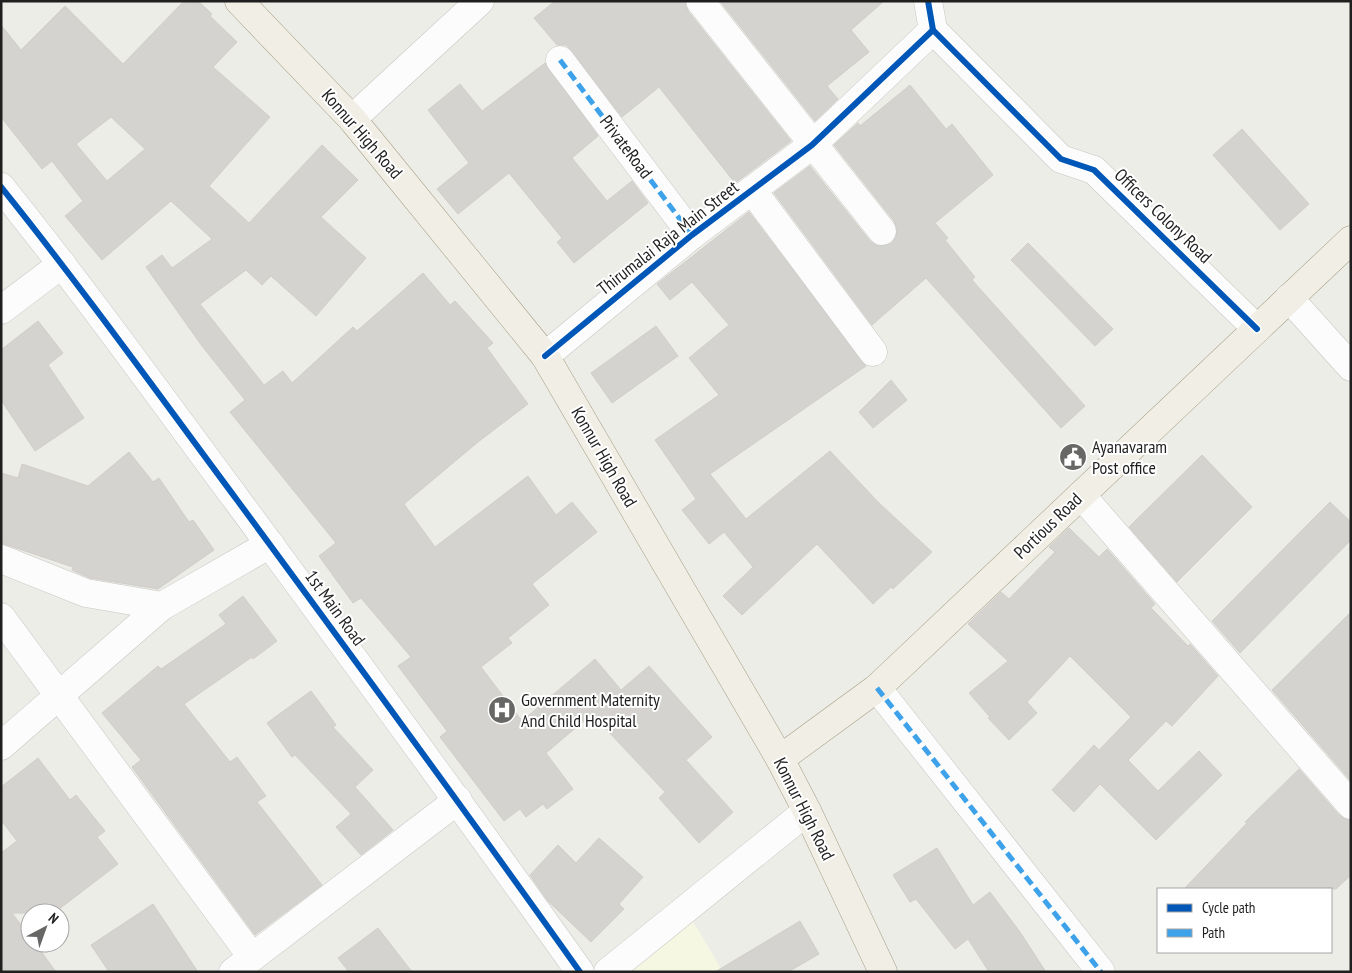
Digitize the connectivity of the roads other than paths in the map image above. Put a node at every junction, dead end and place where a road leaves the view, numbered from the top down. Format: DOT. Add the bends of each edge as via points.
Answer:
graph roads {
  1 [pos="239,1"];
  2 [pos="480,1"];
  3 [pos="700,1"];
  4 [pos="928,1"];
  5 [pos="934,30"];
  6 [pos="560,60"];
  7 [pos="352,119"];
  8 [pos="812,145"];
  9 [pos="1,187"];
  10 [pos="752,190"];
  11 [pos="882,232"];
  12 [pos="692,235"];
  13 [pos="1351,240"];
  14 [pos="62,264"];
  15 [pos="1289,298"];
  16 [pos="1,310"];
  17 [pos="1257,329"];
  18 [pos="874,352"];
  19 [pos="544,356"];
  20 [pos="1351,367"];
  21 [pos="1081,495"];
  22 [pos="270,544"];
  23 [pos="1,559"];
  24 [pos="162,606"];
  25 [pos="1,616"];
  26 [pos="878,688"];
  27 [pos="60,695"];
  28 [pos="1,746"];
  29 [pos="780,760"];
  30 [pos="458,800"];
  31 [pos="1351,806"];
  32 [pos="807,811"];
  33 [pos="242,964"];
  34 [pos="580,972"];
  35 [pos="608,972"];
  36 [pos="883,972"];
  37 [pos="1101,972"];
  1 -- 7 [label="main road, Konnur High Road"];
  2 -- 7 [label="street"];
  3 -- 8 [label="street"];
  4 -- 5 [label="street"];
  5 -- 8 [label="street, Thirumalai Raja Main Street"];
  5 -- 17 [label="street, Officers Colony Road" via="1061,158 1094,170"];
  6 -- 12 [label="street, PrivateRoad"];
  7 -- 19 [label="main road, Konnur High Road"];
  8 -- 10 [label="street, Thirumalai Raja Main Street"];
  8 -- 11 [label="street"];
  9 -- 14 [label="street, 1st Main Road"];
  10 -- 12 [label="street, Thirumalai Raja Main Street"];
  10 -- 18 [label="street"];
  12 -- 19 [label="street, Thirumalai Raja Main Street"];
  13 -- 15 [label="main road, Portious Road"];
  14 -- 16 [label="street"];
  14 -- 22 [label="street, 1st Main Road"];
  15 -- 17 [label="main road, Portious Road"];
  15 -- 20 [label="street"];
  17 -- 21 [label="main road, Portious Road"];
  19 -- 29 [label="main road, Konnur High Road"];
  21 -- 26 [label="main road, Portious Road"];
  21 -- 31 [label="street"];
  22 -- 24 [label="street"];
  22 -- 30 [label="street, 1st Main Road"];
  23 -- 24 [label="street" via="86,593"];
  24 -- 27 [label="street"];
  25 -- 27 [label="street"];
  26 -- 29 [label="main road, Portious Road"];
  26 -- 37 [label="street"];
  27 -- 28 [label="street"];
  27 -- 33 [label="street"];
  29 -- 32 [label="main road, Konnur High Road"];
  30 -- 33 [label="street"];
  30 -- 34 [label="street, 1st Main Road"];
  32 -- 35 [label="street"];
  32 -- 36 [label="main road, Konnur High Road"];
}
